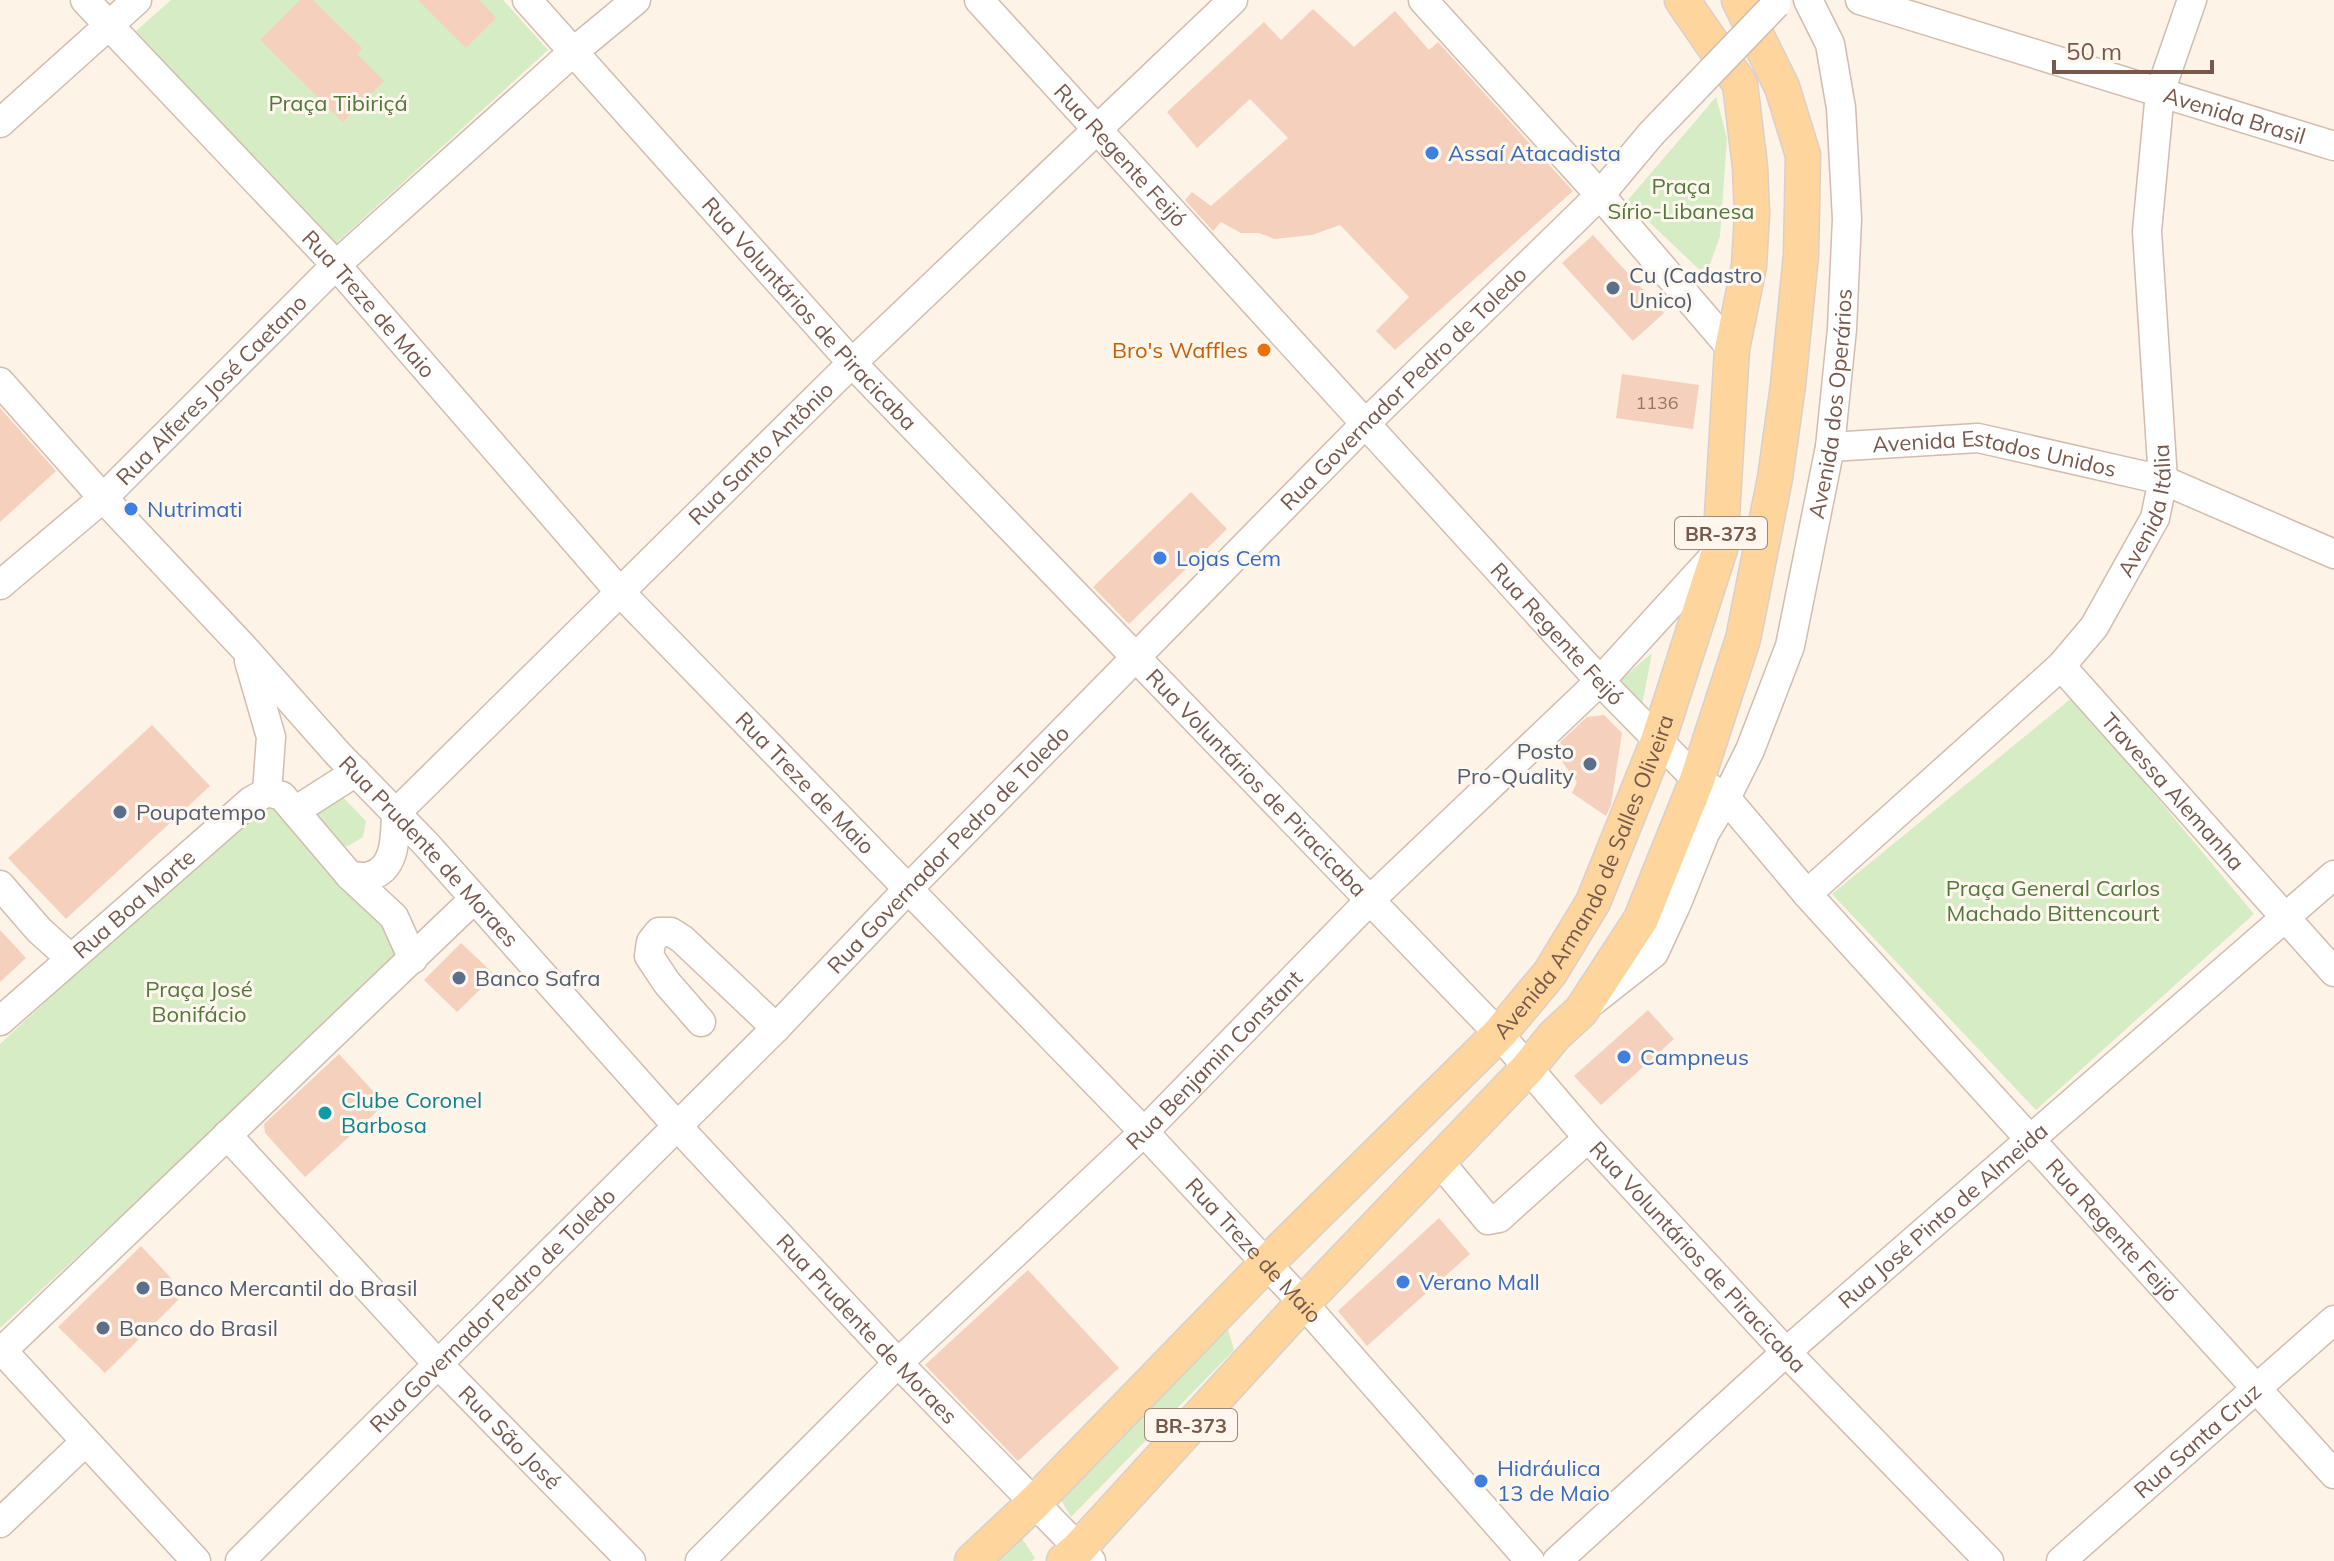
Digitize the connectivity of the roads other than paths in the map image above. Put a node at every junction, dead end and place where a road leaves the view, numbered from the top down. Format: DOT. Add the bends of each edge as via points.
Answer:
graph roads {
  1 [pos="85,0"];
  2 [pos="137,0"];
  3 [pos="527,0"];
  4 [pos="636,0"];
  5 [pos="979,0"];
  6 [pos="1233,0"];
  7 [pos="1423,0"];
  8 [pos="1682,0"];
  9 [pos="1739,0"];
  10 [pos="1808,0"];
  11 [pos="1860,0"];
  12 [pos="2192,0"];
  13 [pos="1778,2"];
  14 [pos="109,27"];
  15 [pos="572,53"];
  16 [pos="2160,92"];
  17 [pos="0,123"];
  18 [pos="1096,129"];
  19 [pos="2334,146"];
  20 [pos="1600,195"];
  21 [pos="336,265"];
  22 [pos="1732,349"];
  23 [pos="852,363"];
  24 [pos="0,382"];
  25 [pos="1365,424"];
  26 [pos="1830,447"];
  27 [pos="2163,480"];
  28 [pos="103,498"];
  29 [pos="1720,549"];
  30 [pos="2334,554"];
  31 [pos="0,585"];
  32 [pos="619,591"];
  33 [pos="245,649"];
  34 [pos="1135,657"];
  35 [pos="2061,666"];
  36 [pos="1600,681"];
  37 [pos="1658,741"];
  38 [pos="356,772"];
  39 [pos="1697,780"];
  40 [pos="267,792"];
  41 [pos="1726,798"];
  42 [pos="295,811"];
  43 [pos="396,813"];
  44 [pos="2334,875"];
  45 [pos="350,876"];
  46 [pos="0,885"];
  47 [pos="909,888"];
  48 [pos="1807,894"];
  49 [pos="474,899"];
  50 [pos="1369,901"];
  51 [pos="2285,918"];
  52 [pos="70,958"];
  53 [pos="413,959"];
  54 [pos="2334,972"];
  55 [pos="1581,1011"];
  56 [pos="0,1021"];
  57 [pos="701,1022"];
  58 [pos="776,1028"];
  59 [pos="1499,1034"];
  60 [pos="1527,1069"];
  61 [pos="678,1127"];
  62 [pos="1144,1132"];
  63 [pos="227,1135"];
  64 [pos="1588,1138"];
  65 [pos="2032,1139"];
  66 [pos="1439,1161"];
  67 [pos="1265,1265"];
  68 [pos="1303,1303"];
  69 [pos="2334,1320"];
  70 [pos="1,1350"];
  71 [pos="1786,1352"];
  72 [pos="437,1363"];
  73 [pos="898,1363"];
  74 [pos="2257,1389"];
  75 [pos="85,1442"];
  76 [pos="2334,1474"];
  77 [pos="1035,1502"];
  78 [pos="0,1523"];
  79 [pos="1078,1557"];
  80 [pos="196,1561"];
  81 [pos="240,1561"];
  82 [pos="631,1561"];
  83 [pos="700,1561"];
  84 [pos="972,1561"];
  85 [pos="1530,1561"];
  86 [pos="1557,1561"];
  87 [pos="1989,1561"];
  88 [pos="2061,1561"];
  1 -- 14 [label="street, Rua Treze de Maio"];
  2 -- 14 [label="street"];
  3 -- 15 [label="street, Rua Voluntários de Piracicaba"];
  4 -- 15 [label="street, Rua Alferes José Caetano"];
  5 -- 18 [label="street, Rua Regente Feijó"];
  6 -- 18 [label="street, Rua Santo Antônio"];
  7 -- 20 [label="street"];
  8 -- 22 [label="main road, Avenida Armando de Salles Oliveira / BR-373" via="1740,84 1746,123 1752,214 1749,266"];
  9 -- 39 [label="main road, BR-373" via="1782,87 1803,155 1801,255 1775,478 1743,639"];
  10 -- 26 [label="street, Avenida dos Operários" via="1830,44 1841,108 1847,219"];
  11 -- 16 [label="street, Avenida Brasil"];
  12 -- 16 [label="street, Avenida Itália"];
  13 -- 20 [label="street, Rua Governador Pedro de Toledo, bridge"];
  14 -- 17 [label="street"];
  14 -- 21 [label="street, Rua Treze de Maio"];
  15 -- 21 [label="street, Rua Alferes José Caetano"];
  15 -- 23 [label="street, Rua Voluntários de Piracicaba"];
  16 -- 19 [label="street, Avenida Brasil"];
  16 -- 27 [label="street, Avenida Itália" via="2147,231"];
  18 -- 23 [label="street, Rua Santo Antônio"];
  18 -- 25 [label="street, Rua Regente Feijó"];
  20 -- 22 [label="street"];
  20 -- 25 [label="street, Rua Governador Pedro de Toledo"];
  21 -- 28 [label="street, Rua Alferes José Caetano"];
  21 -- 32 [label="street, Rua Treze de Maio"];
  22 -- 29 [label="main road, Avenida Armando de Salles Oliveira / BR-373"];
  23 -- 32 [label="street, Rua Santo Antônio"];
  23 -- 34 [label="street, Rua Voluntários de Piracicaba"];
  24 -- 28 [label="street, Rua Prudente de Moraes"];
  25 -- 34 [label="street, Rua Governador Pedro de Toledo"];
  25 -- 36 [label="street, Rua Regente Feijó"];
  26 -- 27 [label="street, Avenida Estados Unidos" via="1978,438"];
  26 -- 41 [label="street, Avenida dos Operários" via="1790,646"];
  27 -- 30 [label="street, Avenida Estados Unidos"];
  27 -- 35 [label="street, Avenida Itália" via="2155,518 2094,627"];
  28 -- 31 [label="street, Rua Alferes José Caetano"];
  28 -- 33 [label="street, Rua Prudente de Moraes"];
  29 -- 36 [label="street, Rua Benjamin Constant"];
  29 -- 37 [label="main road, Avenida Armando de Salles Oliveira / BR-373"];
  32 -- 43 [label="street, Rua Santo Antônio"];
  32 -- 47 [label="street, Rua Treze de Maio"];
  33 -- 38 [label="street, Rua Prudente de Moraes"];
  33 -- 40 [label="street" via="271,737"];
  34 -- 47 [label="street, Rua Governador Pedro de Toledo"];
  34 -- 50 [label="street, Rua Voluntários de Piracicaba"];
  35 -- 48 [label="street, Avenida Itália"];
  35 -- 51 [label="street, Travessa Alemanha"];
  36 -- 37 [label="street, Rua Regente Feijó"];
  36 -- 50 [label="street, Rua Benjamin Constant"];
  37 -- 39 [label="street, Rua Regente Feijó"];
  37 -- 59 [label="main road, Avenida Armando de Salles Oliveira / BR-373" via="1593,902 1550,973"];
  38 -- 42 [label="street"];
  38 -- 43 [label="street, Rua Prudente de Moraes"];
  39 -- 41 [label="street, Rua Regente Feijó"];
  39 -- 55 [label="main road, BR-373" via="1641,919"];
  40 -- 42 [label="street" via="282,796"];
  40 -- 52 [label="street, Rua Boa Morte"];
  41 -- 48 [label="street, Rua Regente Feijó"];
  41 -- 55 [label="street, Avenida dos Operários" via="1705,833 1654,953"];
  42 -- 45 [label="street"];
  43 -- 45 [label="street" via="392,854 385,868 370,877"];
  43 -- 49 [label="street, Rua Prudente de Moraes"];
  44 -- 51 [label="street, Rua José Pinto de Almeida"];
  45 -- 53 [label="street" via="394,917"];
  46 -- 52 [label="street"];
  47 -- 58 [label="street, Rua Governador Pedro de Toledo"];
  47 -- 62 [label="street, Rua Treze de Maio"];
  48 -- 65 [label="street, Rua Regente Feijó"];
  49 -- 53 [label="street"];
  49 -- 61 [label="street, Rua Prudente de Moraes"];
  50 -- 59 [label="street, Rua Voluntários de Piracicaba"];
  50 -- 62 [label="street, Rua Benjamin Constant"];
  51 -- 54 [label="street, Travessa Alemanha"];
  51 -- 65 [label="street, Rua José Pinto de Almeida"];
  52 -- 56 [label="street, Rua Boa Morte"];
  53 -- 63 [label="street"];
  55 -- 60 [label="main road, BR-373"];
  57 -- 58 [label="street" via="649,956 659,932 682,939"];
  58 -- 61 [label="street, Rua Governador Pedro de Toledo"];
  59 -- 60 [label="street, Rua Voluntários de Piracicaba"];
  59 -- 67 [label="main road, Avenida Armando de Salles Oliveira / BR-373"];
  60 -- 64 [label="street, Rua Voluntários de Piracicaba"];
  60 -- 66 [label="main road, BR-373"];
  61 -- 72 [label="street, Rua Governador Pedro de Toledo"];
  61 -- 73 [label="street, Rua Prudente de Moraes"];
  62 -- 67 [label="street, Rua Treze de Maio"];
  62 -- 73 [label="street, Rua Benjamin Constant"];
  63 -- 70 [label="street"];
  63 -- 72 [label="street, Rua São José"];
  64 -- 66 [label="street" via="1499,1218 1488,1220"];
  64 -- 71 [label="street, Rua Voluntários de Piracicaba"];
  65 -- 71 [label="street, Rua José Pinto de Almeida"];
  65 -- 74 [label="street, Rua Regente Feijó"];
  66 -- 68 [label="main road, BR-373"];
  67 -- 68 [label="street, Rua Treze de Maio"];
  67 -- 77 [label="main road, Avenida Armando de Salles Oliveira / BR-373"];
  68 -- 79 [label="main road, BR-373"];
  68 -- 85 [label="street, Rua Treze de Maio"];
  69 -- 74 [label="street, Rua Santa Cruz"];
  70 -- 75 [label="street"];
  71 -- 86 [label="street, Rua José Pinto de Almeida"];
  71 -- 87 [label="street, Rua Voluntários de Piracicaba"];
  72 -- 81 [label="street, Rua Governador Pedro de Toledo"];
  72 -- 82 [label="street, Rua São José"];
  73 -- 77 [label="street, Rua Prudente de Moraes"];
  73 -- 83 [label="street, Rua Benjamin Constant"];
  74 -- 76 [label="street, Rua Regente Feijó"];
  74 -- 88 [label="street, Rua Santa Cruz"];
  75 -- 78 [label="street"];
  75 -- 80 [label="street"];
  77 -- 79 [label="street, Rua Prudente de Moraes"];
  77 -- 84 [label="main road, Avenida Armando de Salles Oliveira / BR-373"];
}
